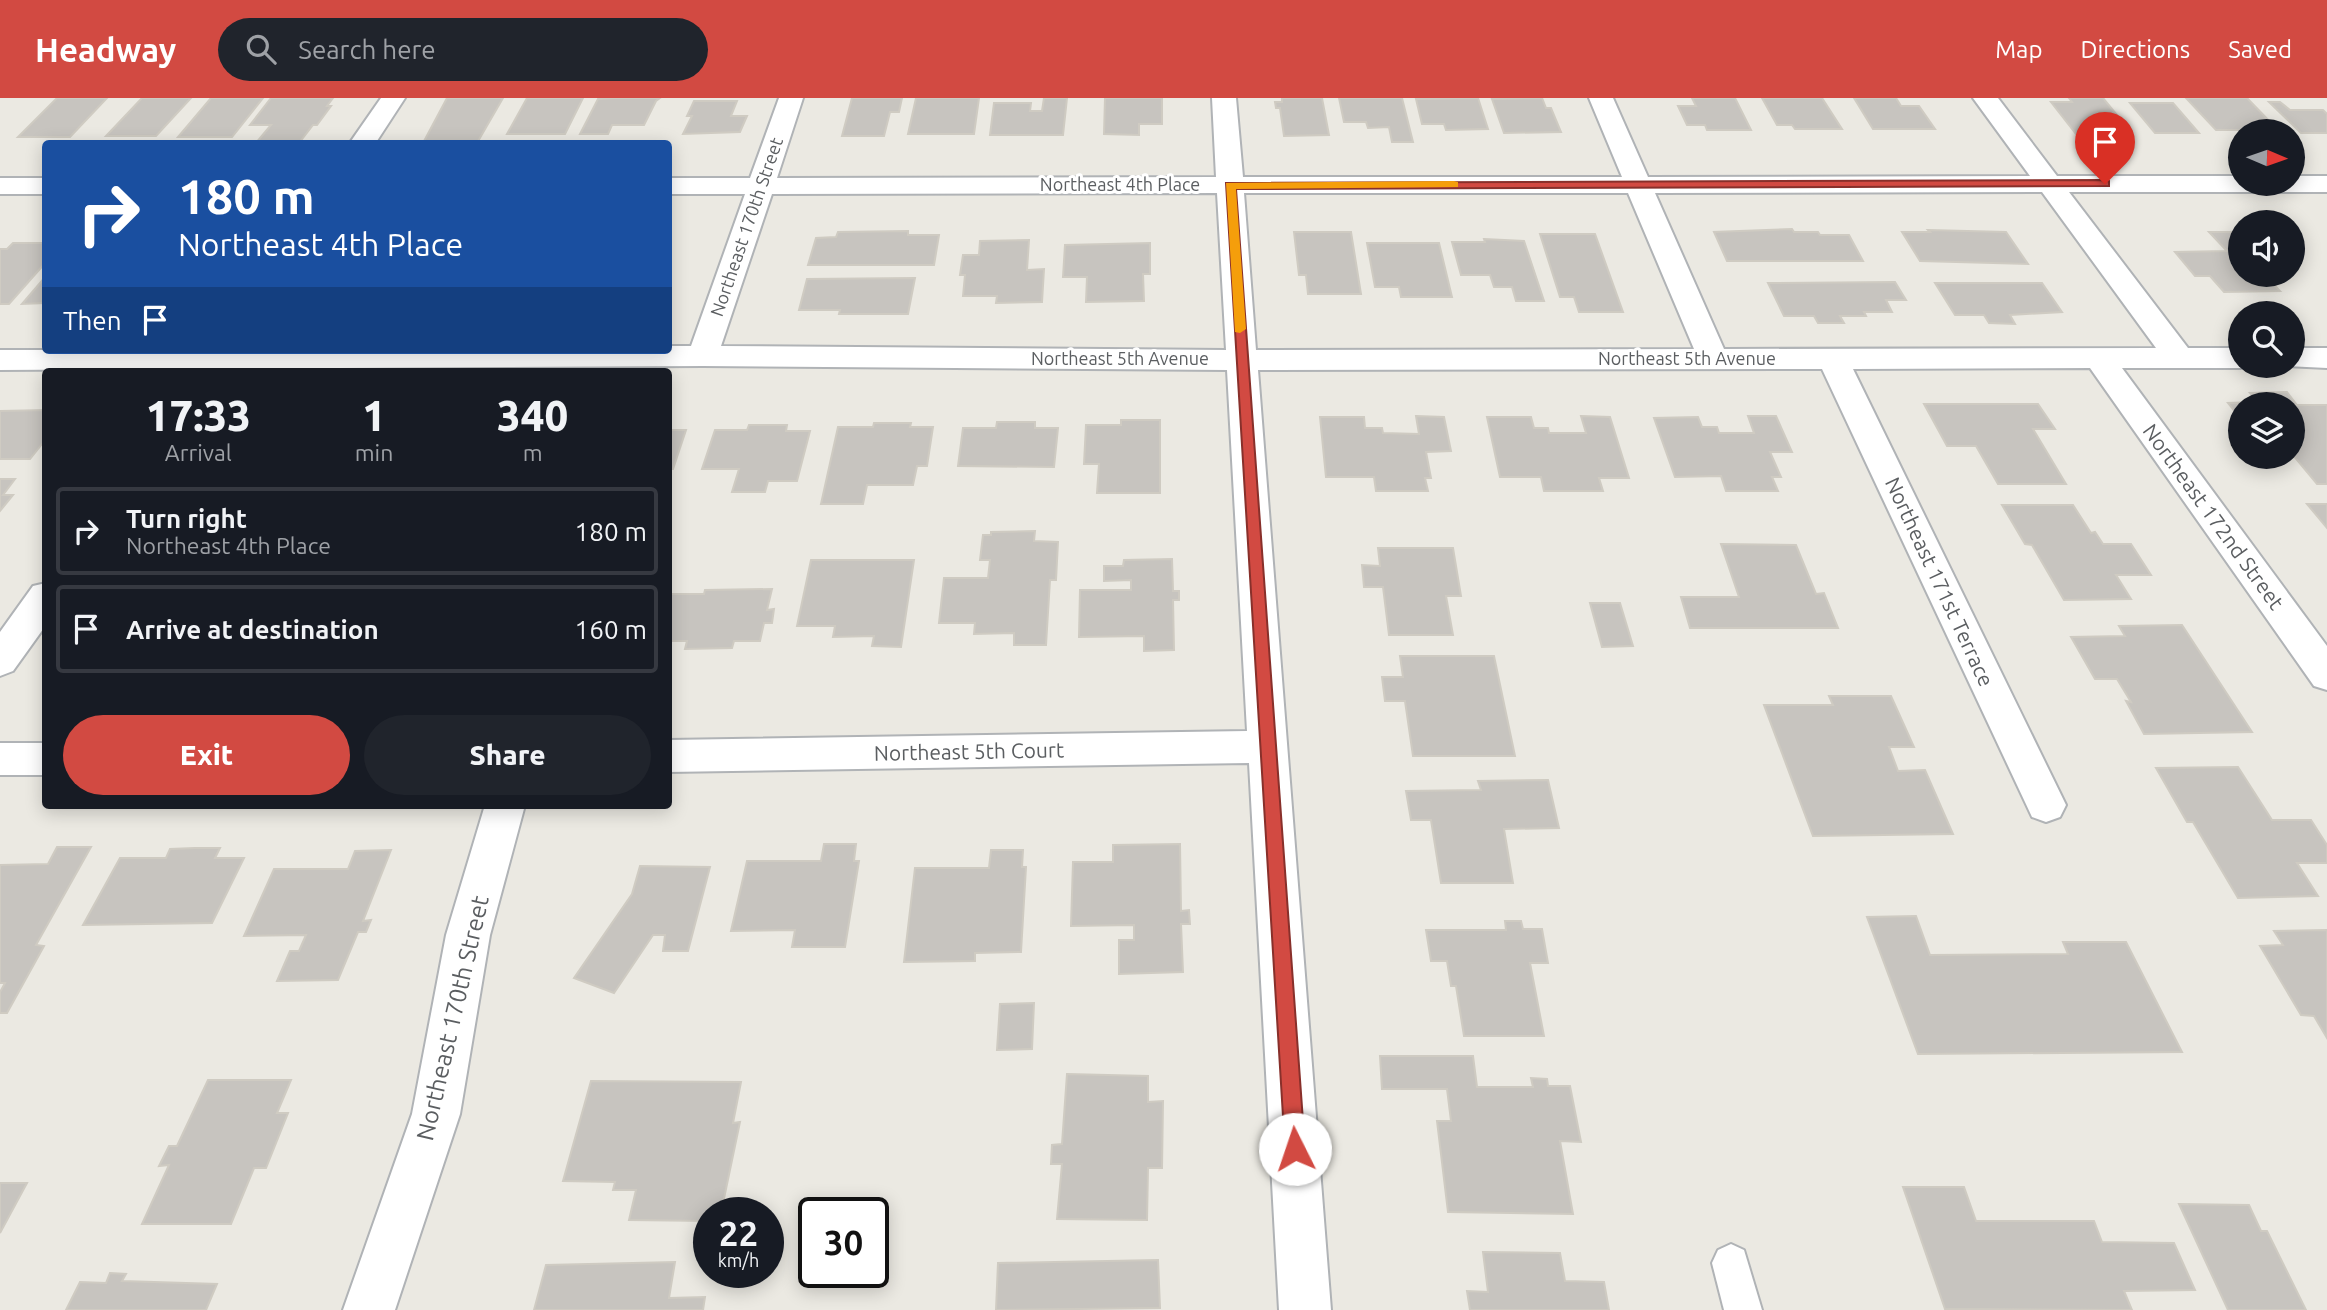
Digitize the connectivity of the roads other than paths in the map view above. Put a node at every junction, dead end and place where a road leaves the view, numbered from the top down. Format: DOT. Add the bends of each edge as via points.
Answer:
graph roads {
  1 [pos="393,98"];
  2 [pos="791,98"];
  3 [pos="1224,98"];
  4 [pos="1601,98"];
  5 [pos="1985,98"];
  6 [pos="365,140"];
  7 [pos="1636,184"];
  8 [pos="2050,184"];
  9 [pos="2327,184"];
  10 [pos="761,185"];
  11 [pos="1230,185"];
  12 [pos="0,186"];
  13 [pos="672,186"];
  14 [pos="42,187"];
  15 [pos="703,356"];
  16 [pos="2099,358"];
  17 [pos="2179,358"];
  18 [pos="2228,358"];
  19 [pos="2305,358"];
  20 [pos="2327,358"];
  21 [pos="212,359"];
  22 [pos="1713,359"];
  23 [pos="1833,359"];
  24 [pos="0,360"];
  25 [pos="1242,360"];
  26 [pos="42,602"];
  27 [pos="0,662"];
  28 [pos="2327,675"];
  29 [pos="1269,747"];
  30 [pos="672,756"];
  31 [pos="0,759"];
  32 [pos="42,759"];
  33 [pos="2046,805"];
  34 [pos="504,809"];
  35 [pos="1731,1263"];
  36 [pos="369,1310"];
  37 [pos="1306,1310"];
  38 [pos="1743,1310"];
  1 -- 6 [label="street"];
  2 -- 10 [label="street, Northeast 170th Street"];
  3 -- 11 [label="street"];
  4 -- 7 [label="street"];
  5 -- 8 [label="street"];
  7 -- 8 [label="street, Northeast 4th Place"];
  7 -- 11 [label="street, Northeast 4th Place"];
  7 -- 22 [label="street"];
  8 -- 9 [label="street, Northeast 4th Place"];
  8 -- 17 [label="street"];
  10 -- 11 [label="street, Northeast 4th Place"];
  10 -- 13 [label="street, Northeast 4th Place"];
  10 -- 15 [label="street, Northeast 170th Street"];
  11 -- 25 [label="street"];
  12 -- 14 [label="street"];
  15 -- 21 [label="street, Northeast 5th Avenue"];
  15 -- 25 [label="street, Northeast 5th Avenue"];
  16 -- 17 [label="street, Northeast 5th Avenue"];
  16 -- 23 [label="street, Northeast 5th Avenue"];
  16 -- 28 [label="street, Northeast 172nd Street"];
  17 -- 18 [label="street, Northeast 5th Avenue"];
  19 -- 20 [label="street"];
  21 -- 24 [label="street, Northeast 5th Avenue"];
  22 -- 23 [label="street, Northeast 5th Avenue"];
  22 -- 25 [label="street, Northeast 5th Avenue"];
  23 -- 33 [label="street, Northeast 171st Terrace"];
  25 -- 29 [label="street"];
  26 -- 27 [label="street"];
  29 -- 30 [label="street, Northeast 5th Court"];
  29 -- 37 [label="street"];
  31 -- 32 [label="street"];
  34 -- 36 [label="street, Northeast 170th Street" via="468,935 436,1114"];
  35 -- 38 [label="lane"];
}
